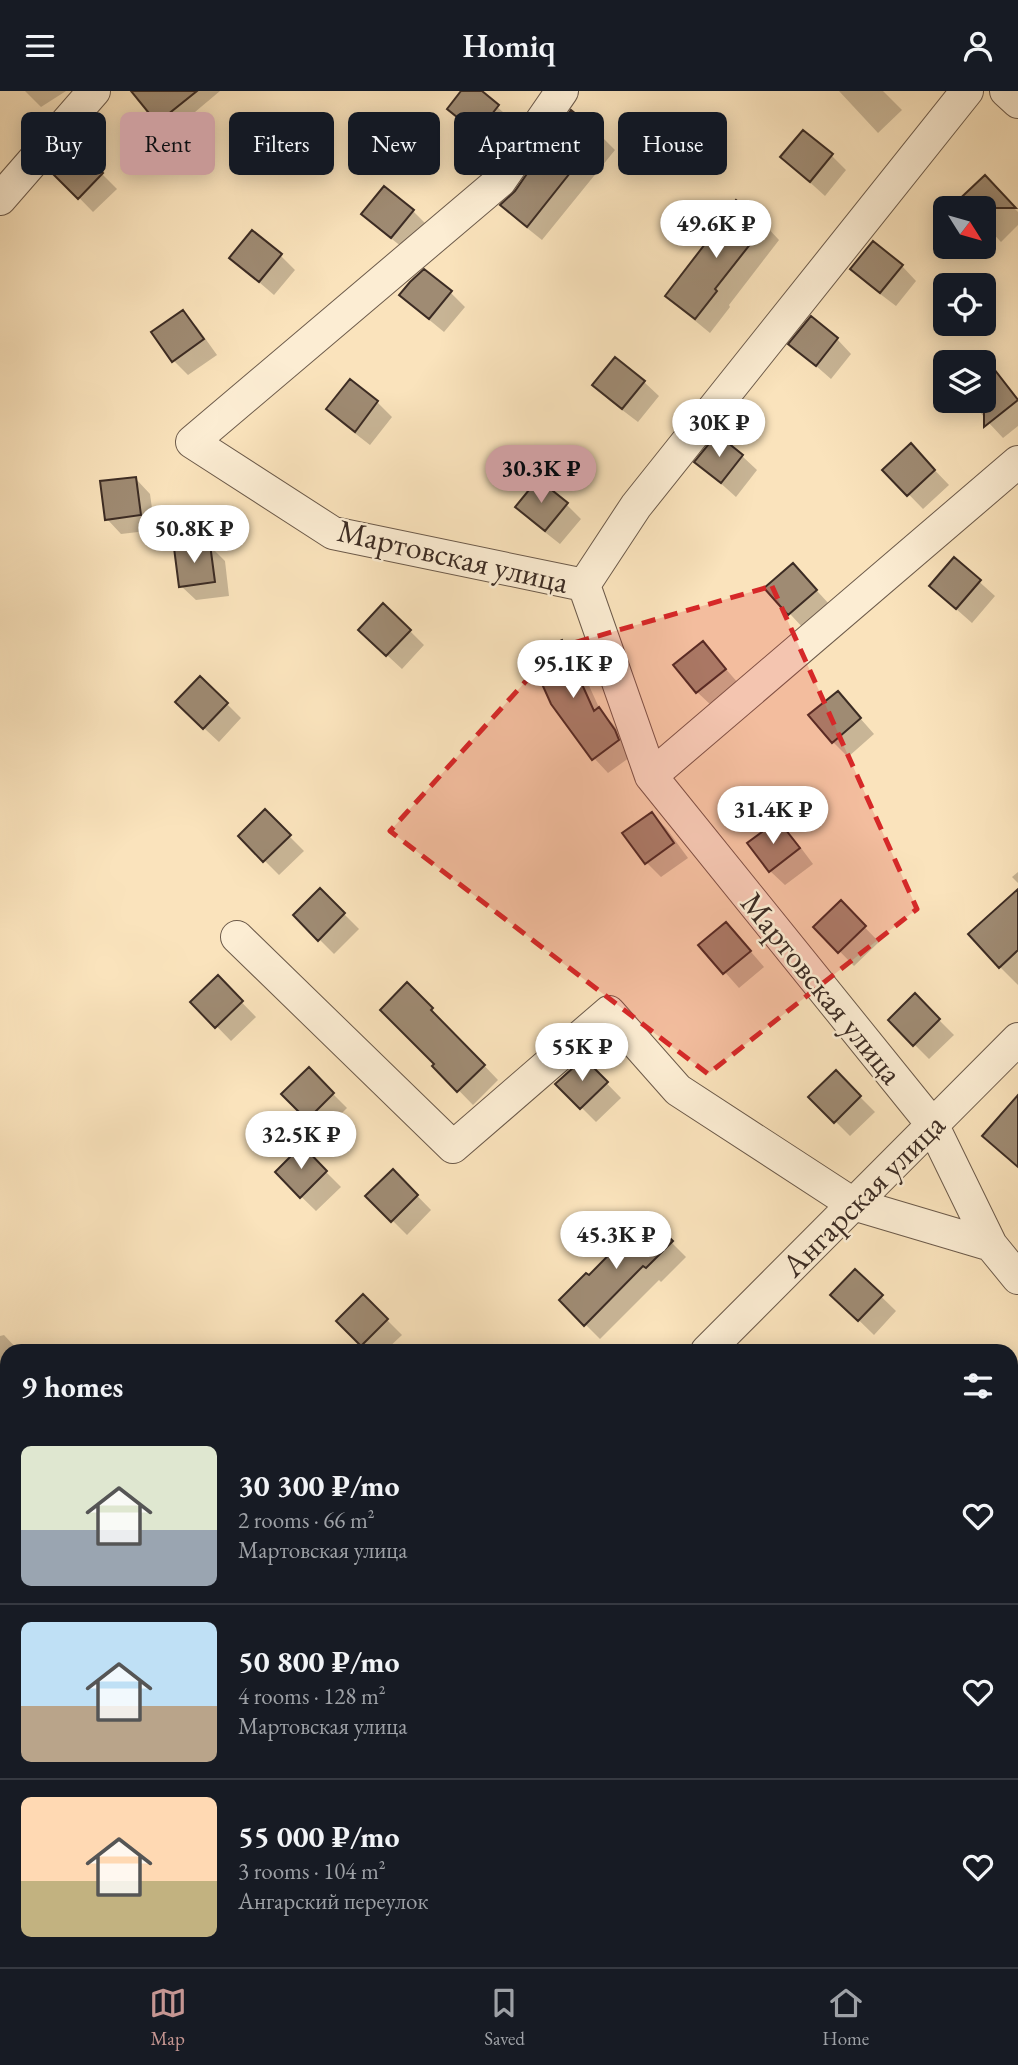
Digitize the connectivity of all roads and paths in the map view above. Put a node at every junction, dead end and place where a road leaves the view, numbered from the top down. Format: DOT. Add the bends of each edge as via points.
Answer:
graph roads {
  1 [pos="94,91"];
  2 [pos="562,91"];
  3 [pos="967,91"];
  4 [pos="1006,91"];
  5 [pos="1018,102"];
  6 [pos="0,199"];
  7 [pos="1018,462"];
  8 [pos="584,586"];
  9 [pos="651,776"];
  10 [pos="237,937"];
  11 [pos="1018,1039"];
  12 [pos="932,1124"];
  13 [pos="853,1204"];
  14 [pos="991,1245"];
  15 [pos="1018,1278"];
  16 [pos="714,1344"];
  1 -- 6 [label="street"];
  2 -- 8 [label="street, Мартовская улица" via="500,181 192,442 333,533"];
  3 -- 8 [label="street" via="636,506"];
  4 -- 5 [label="street"];
  7 -- 9 [label="street"];
  8 -- 9 [label="street, Мартовская улица"];
  9 -- 12 [label="street, Мартовская улица"];
  10 -- 13 [label="street" via="453,1147 609,1012 678,1090"];
  11 -- 12 [label="street, Ангарская улица"];
  12 -- 13 [label="street, Ангарская улица"];
  12 -- 14 [label="street, Мартовская улица"];
  13 -- 14 [label="street"];
  13 -- 16 [label="street, Ангарская улица"];
  14 -- 15 [label="street, Мартовская улица"];
}
